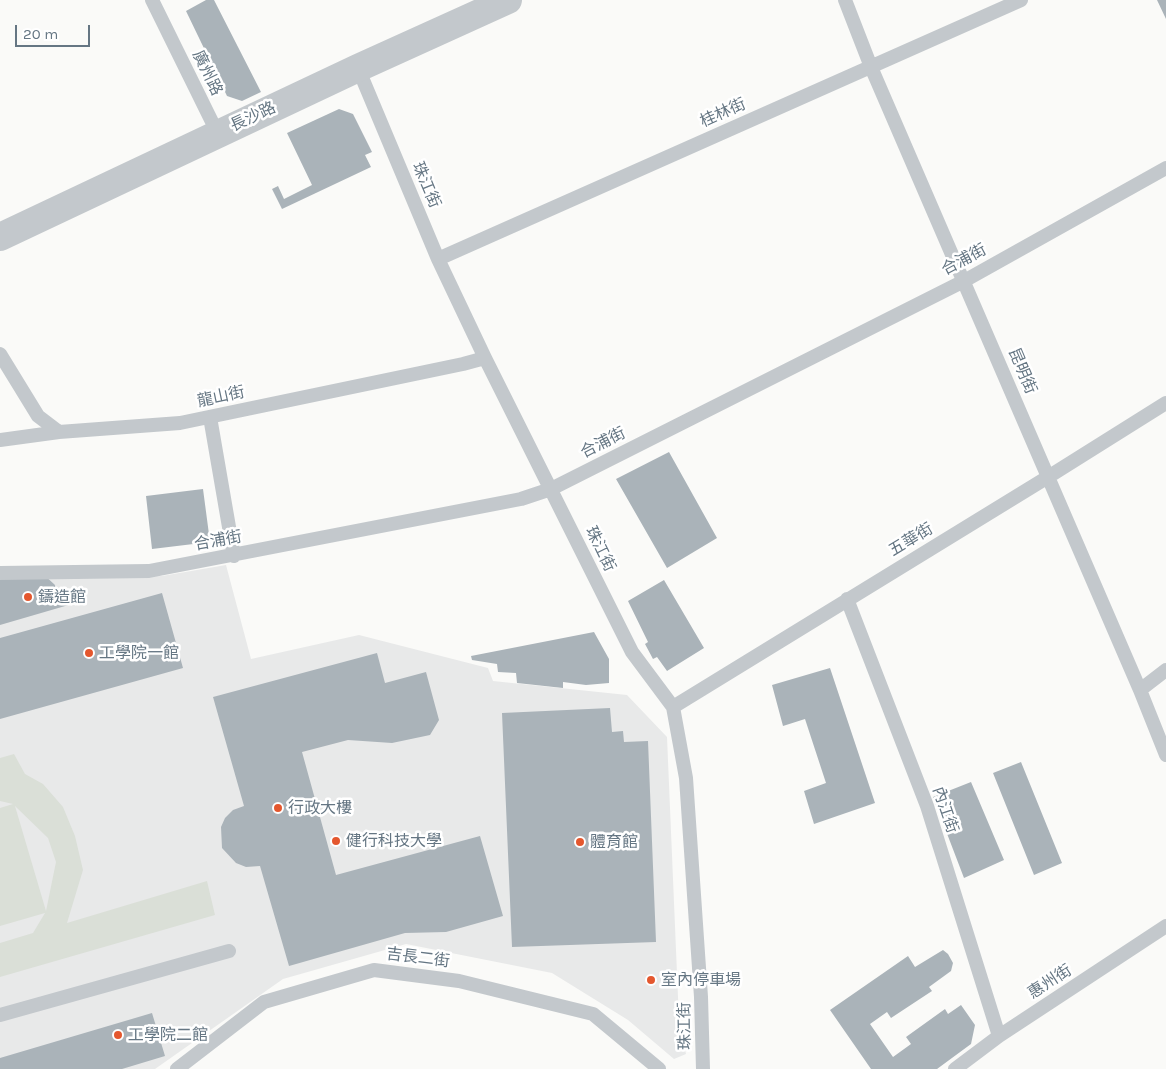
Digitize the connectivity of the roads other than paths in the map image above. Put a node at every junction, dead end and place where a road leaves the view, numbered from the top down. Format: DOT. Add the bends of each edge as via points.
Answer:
graph roads {
  1 [pos="152,0"];
  2 [pos="508,0"];
  3 [pos="845,0"];
  4 [pos="1022,0"];
  5 [pos="871,66"];
  6 [pos="358,68"];
  7 [pos="218,134"];
  8 [pos="1166,168"];
  9 [pos="0,237"];
  10 [pos="438,259"];
  11 [pos="964,281"];
  12 [pos="0,354"];
  13 [pos="485,358"];
  14 [pos="1166,403"];
  15 [pos="210,417"];
  16 [pos="59,432"];
  17 [pos="0,440"];
  18 [pos="1048,478"];
  19 [pos="551,489"];
  20 [pos="234,556"];
  21 [pos="0,573"];
  22 [pos="847,599"];
  23 [pos="1166,670"];
  24 [pos="1140,690"];
  25 [pos="673,707"];
  26 [pos="1166,755"];
  27 [pos="1166,926"];
  28 [pos="229,951"];
  29 [pos="0,1015"];
  30 [pos="999,1036"];
  31 [pos="177,1069"];
  32 [pos="659,1069"];
  33 [pos="703,1069"];
  34 [pos="955,1069"];
  1 -- 7 [label="lane, 廣州路"];
  2 -- 6 [label="street, 長沙路"];
  3 -- 5 [label="lane, 昆明街"];
  4 -- 5 [label="lane, 桂林街"];
  5 -- 10 [label="lane, 桂林街"];
  5 -- 11 [label="lane, 昆明街"];
  6 -- 7 [label="street, 長沙路"];
  6 -- 10 [label="lane, 珠江街"];
  7 -- 9 [label="street, 長沙路"];
  8 -- 11 [label="lane, 合浦街"];
  10 -- 13 [label="lane, 珠江街"];
  11 -- 18 [label="lane, 昆明街"];
  11 -- 19 [label="lane, 合浦街"];
  12 -- 16 [label="lane" via="38,416"];
  13 -- 15 [label="lane, 龍山街"];
  13 -- 19 [label="lane, 珠江街"];
  14 -- 18 [label="lane, 五華街"];
  15 -- 16 [label="lane, 龍山街" via="180,423"];
  15 -- 20 [label="lane"];
  16 -- 17 [label="lane, 龍山街"];
  18 -- 22 [label="lane, 五華街"];
  18 -- 24 [label="lane, 昆明街"];
  19 -- 20 [label="lane, 合浦街" via="521,499"];
  19 -- 25 [label="lane, 珠江街" via="632,652"];
  20 -- 21 [label="lane, 合浦街" via="149,571"];
  22 -- 25 [label="lane, 五華街"];
  22 -- 30 [label="lane, 內江街" via="927,806"];
  23 -- 24 [label="lane"];
  24 -- 26 [label="lane, 昆明街"];
  25 -- 33 [label="lane, 珠江街" via="686,778 702,997"];
  27 -- 30 [label="lane, 惠州街"];
  28 -- 29 [label="lane"];
  30 -- 34 [label="lane, 惠州街"];
  31 -- 32 [label="lane, 吉長二街" via="264,1002 374,970 459,981 593,1014"];
}
